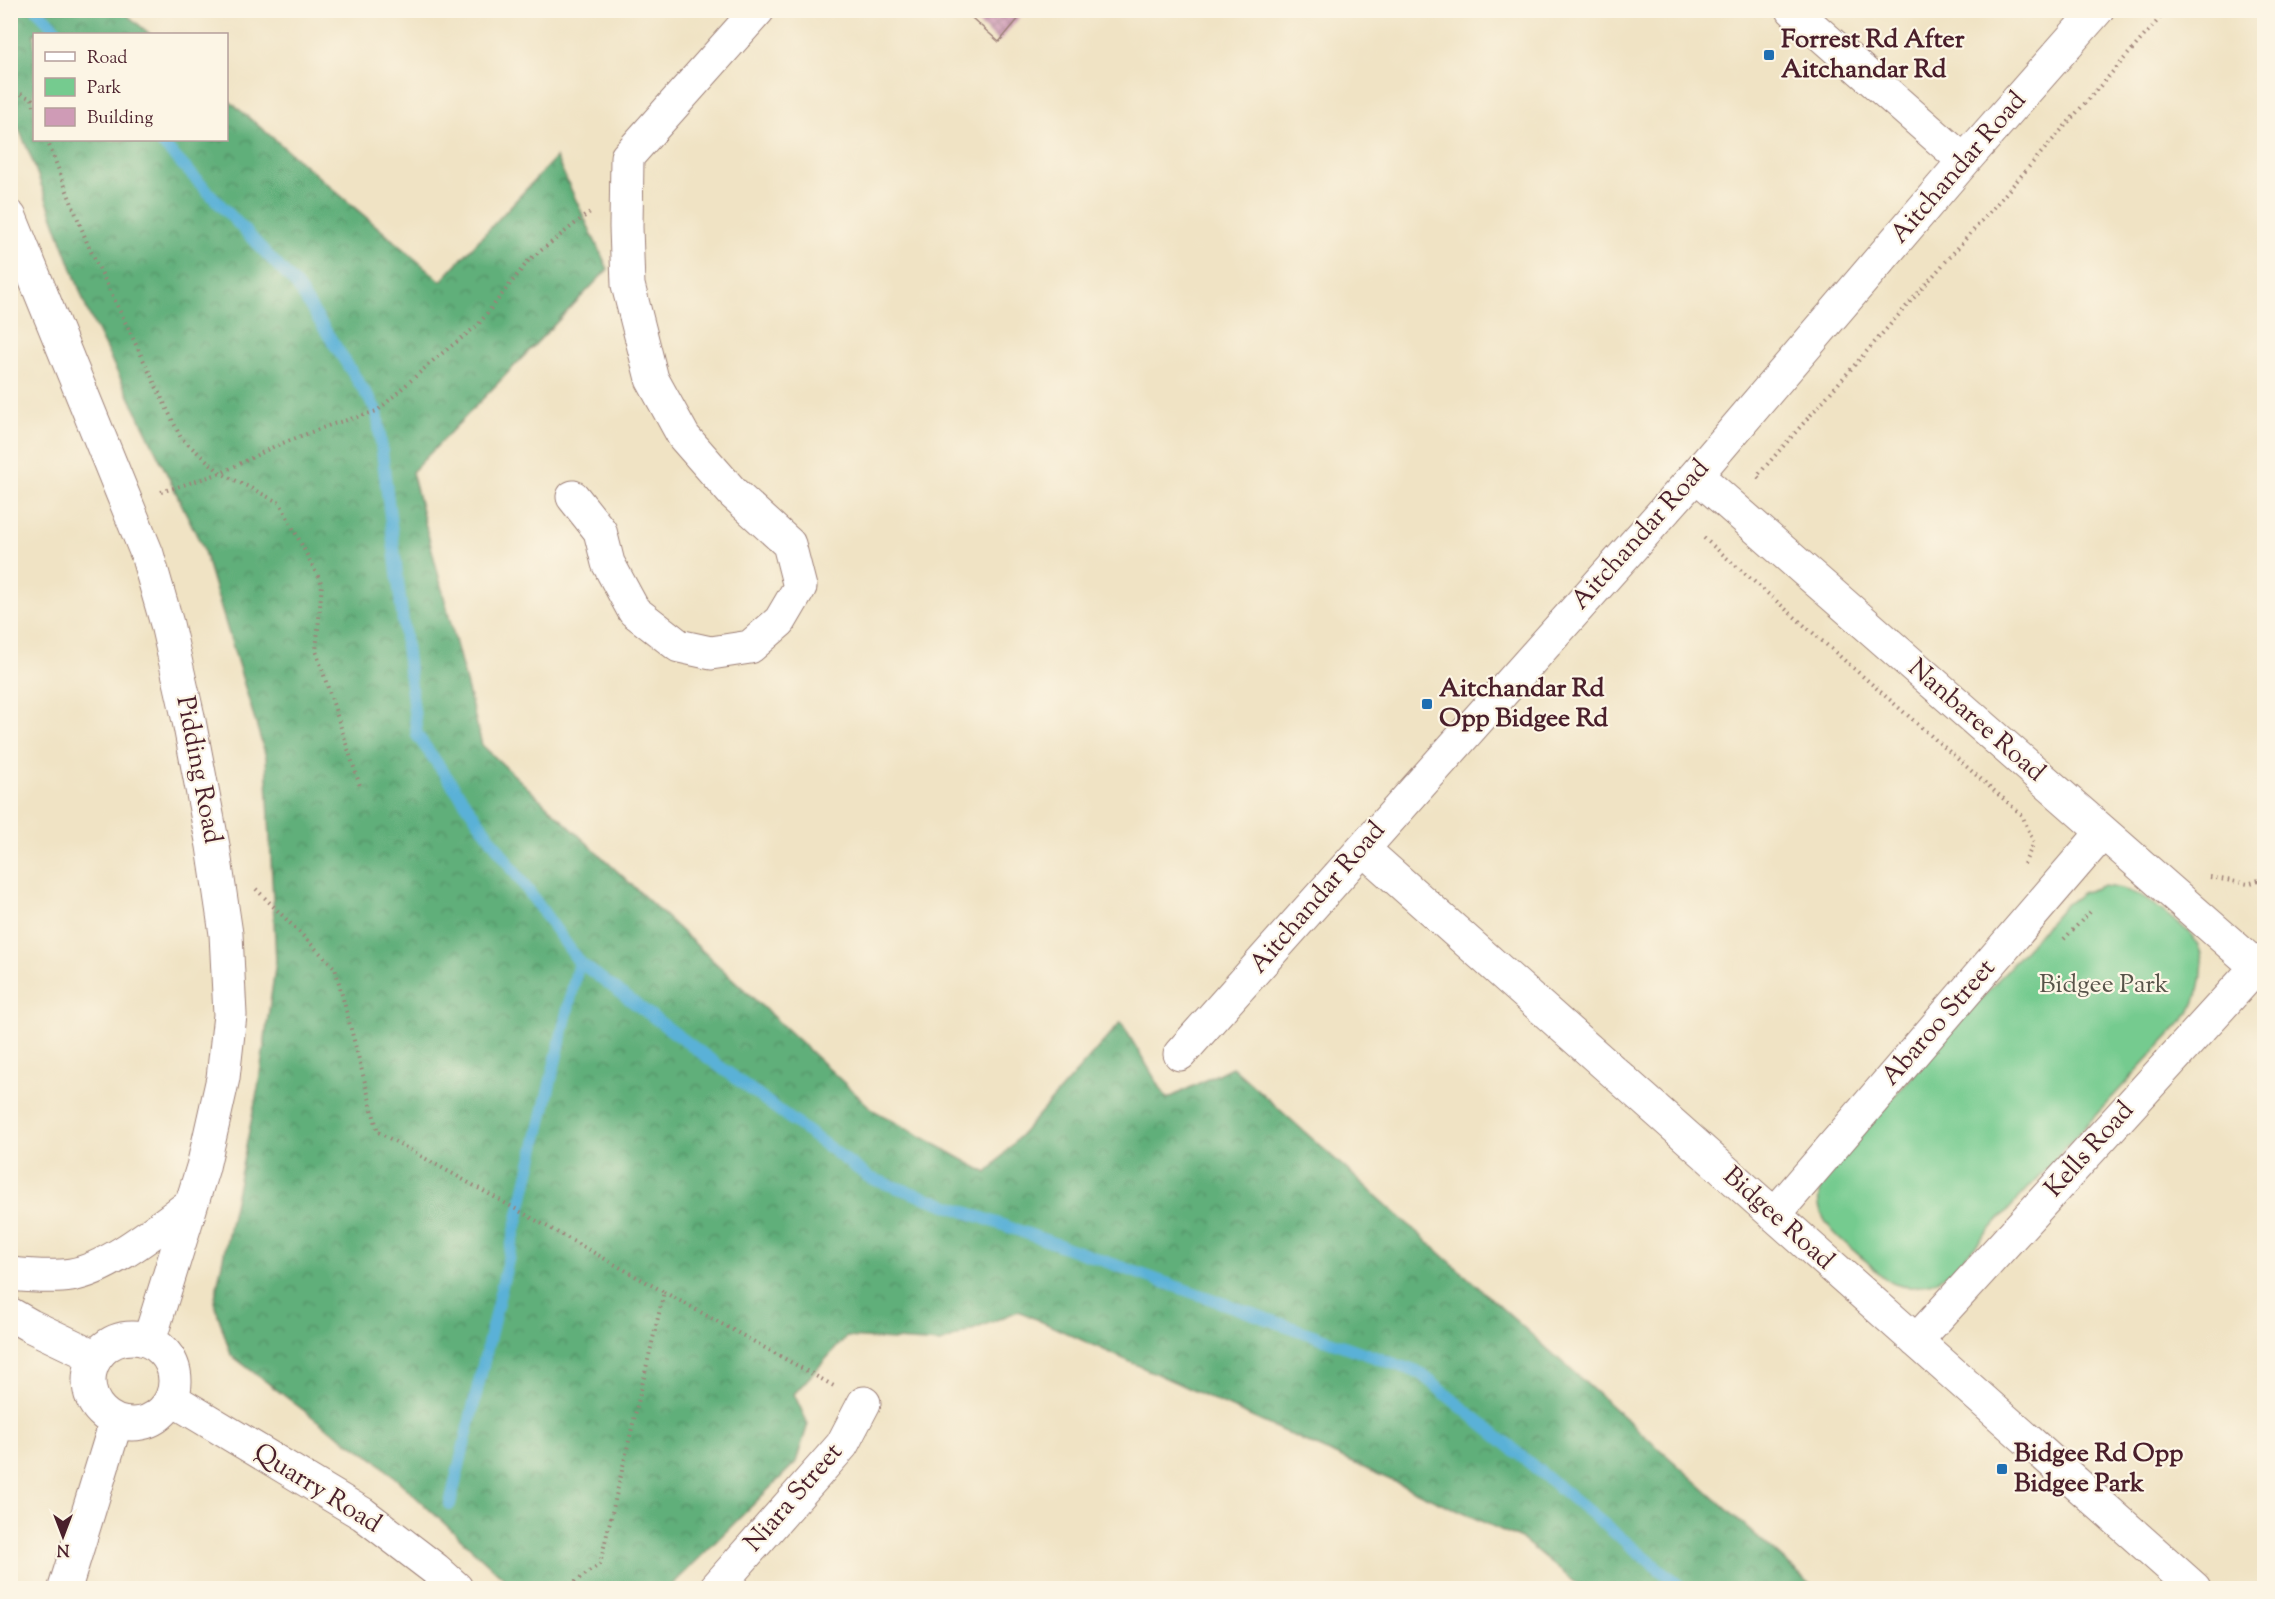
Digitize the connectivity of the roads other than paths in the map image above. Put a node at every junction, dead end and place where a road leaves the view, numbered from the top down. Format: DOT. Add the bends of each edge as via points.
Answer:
graph roads {
  1 [pos="758,10"];
  2 [pos="1793,10"];
  3 [pos="2097,10"];
  4 [pos="1964,160"];
  5 [pos="10,217"];
  6 [pos="1696,475"];
  7 [pos="573,497"];
  8 [pos="2103,832"];
  9 [pos="1363,849"];
  10 [pos="2261,963"];
  11 [pos="1180,1054"];
  12 [pos="190,1205"];
  13 [pos="1774,1215"];
  14 [pos="10,1274"];
  15 [pos="10,1314"];
  16 [pos="149,1341"];
  17 [pos="1916,1341"];
  18 [pos="96,1357"];
  19 [pos="172,1399"];
  20 [pos="864,1403"];
  21 [pos="116,1422"];
  22 [pos="65,1588"];
  23 [pos="456,1588"];
  24 [pos="716,1588"];
  25 [pos="2194,1588"];
  1 -- 7 [label="street" via="627,157 628,285 652,379 684,437 732,494 789,544 800,587 780,621 750,647 711,653 680,646 634,611 608,563 600,531"];
  2 -- 4 [label="street"];
  3 -- 4 [label="street, Aitchandar Road"];
  4 -- 6 [label="street, Aitchandar Road"];
  5 -- 12 [label="street, Pidding Road" via="147,554 167,624 213,846 226,934 228,1049 214,1124"];
  6 -- 8 [label="street, Nanbaree Road"];
  6 -- 9 [label="street, Aitchandar Road"];
  8 -- 10 [label="street, Nanbaree Road"];
  8 -- 13 [label="street, Abaroo Street"];
  9 -- 11 [label="street, Aitchandar Road"];
  9 -- 13 [label="street, Bidgee Road"];
  10 -- 17 [label="street, Kells Road"];
  12 -- 14 [label="street" via="100,1265 72,1275"];
  12 -- 16 [label="street, Pidding Road"];
  13 -- 17 [label="street, Bidgee Road"];
  15 -- 18 [label="street"];
  16 -- 18 [label="street" via="114,1341"];
  16 -- 19 [label="street" via="159,1347 172,1365"];
  17 -- 25 [label="street, Bidgee Road"];
  18 -- 21 [label="street" via="88,1387 102,1414"];
  19 -- 21 [label="street" via="165,1410 142,1423"];
  19 -- 23 [label="street, Quarry Road" via="363,1514"];
  20 -- 24 [label="street, Niara Street" via="842,1445"];
  21 -- 22 [label="street"];
}
